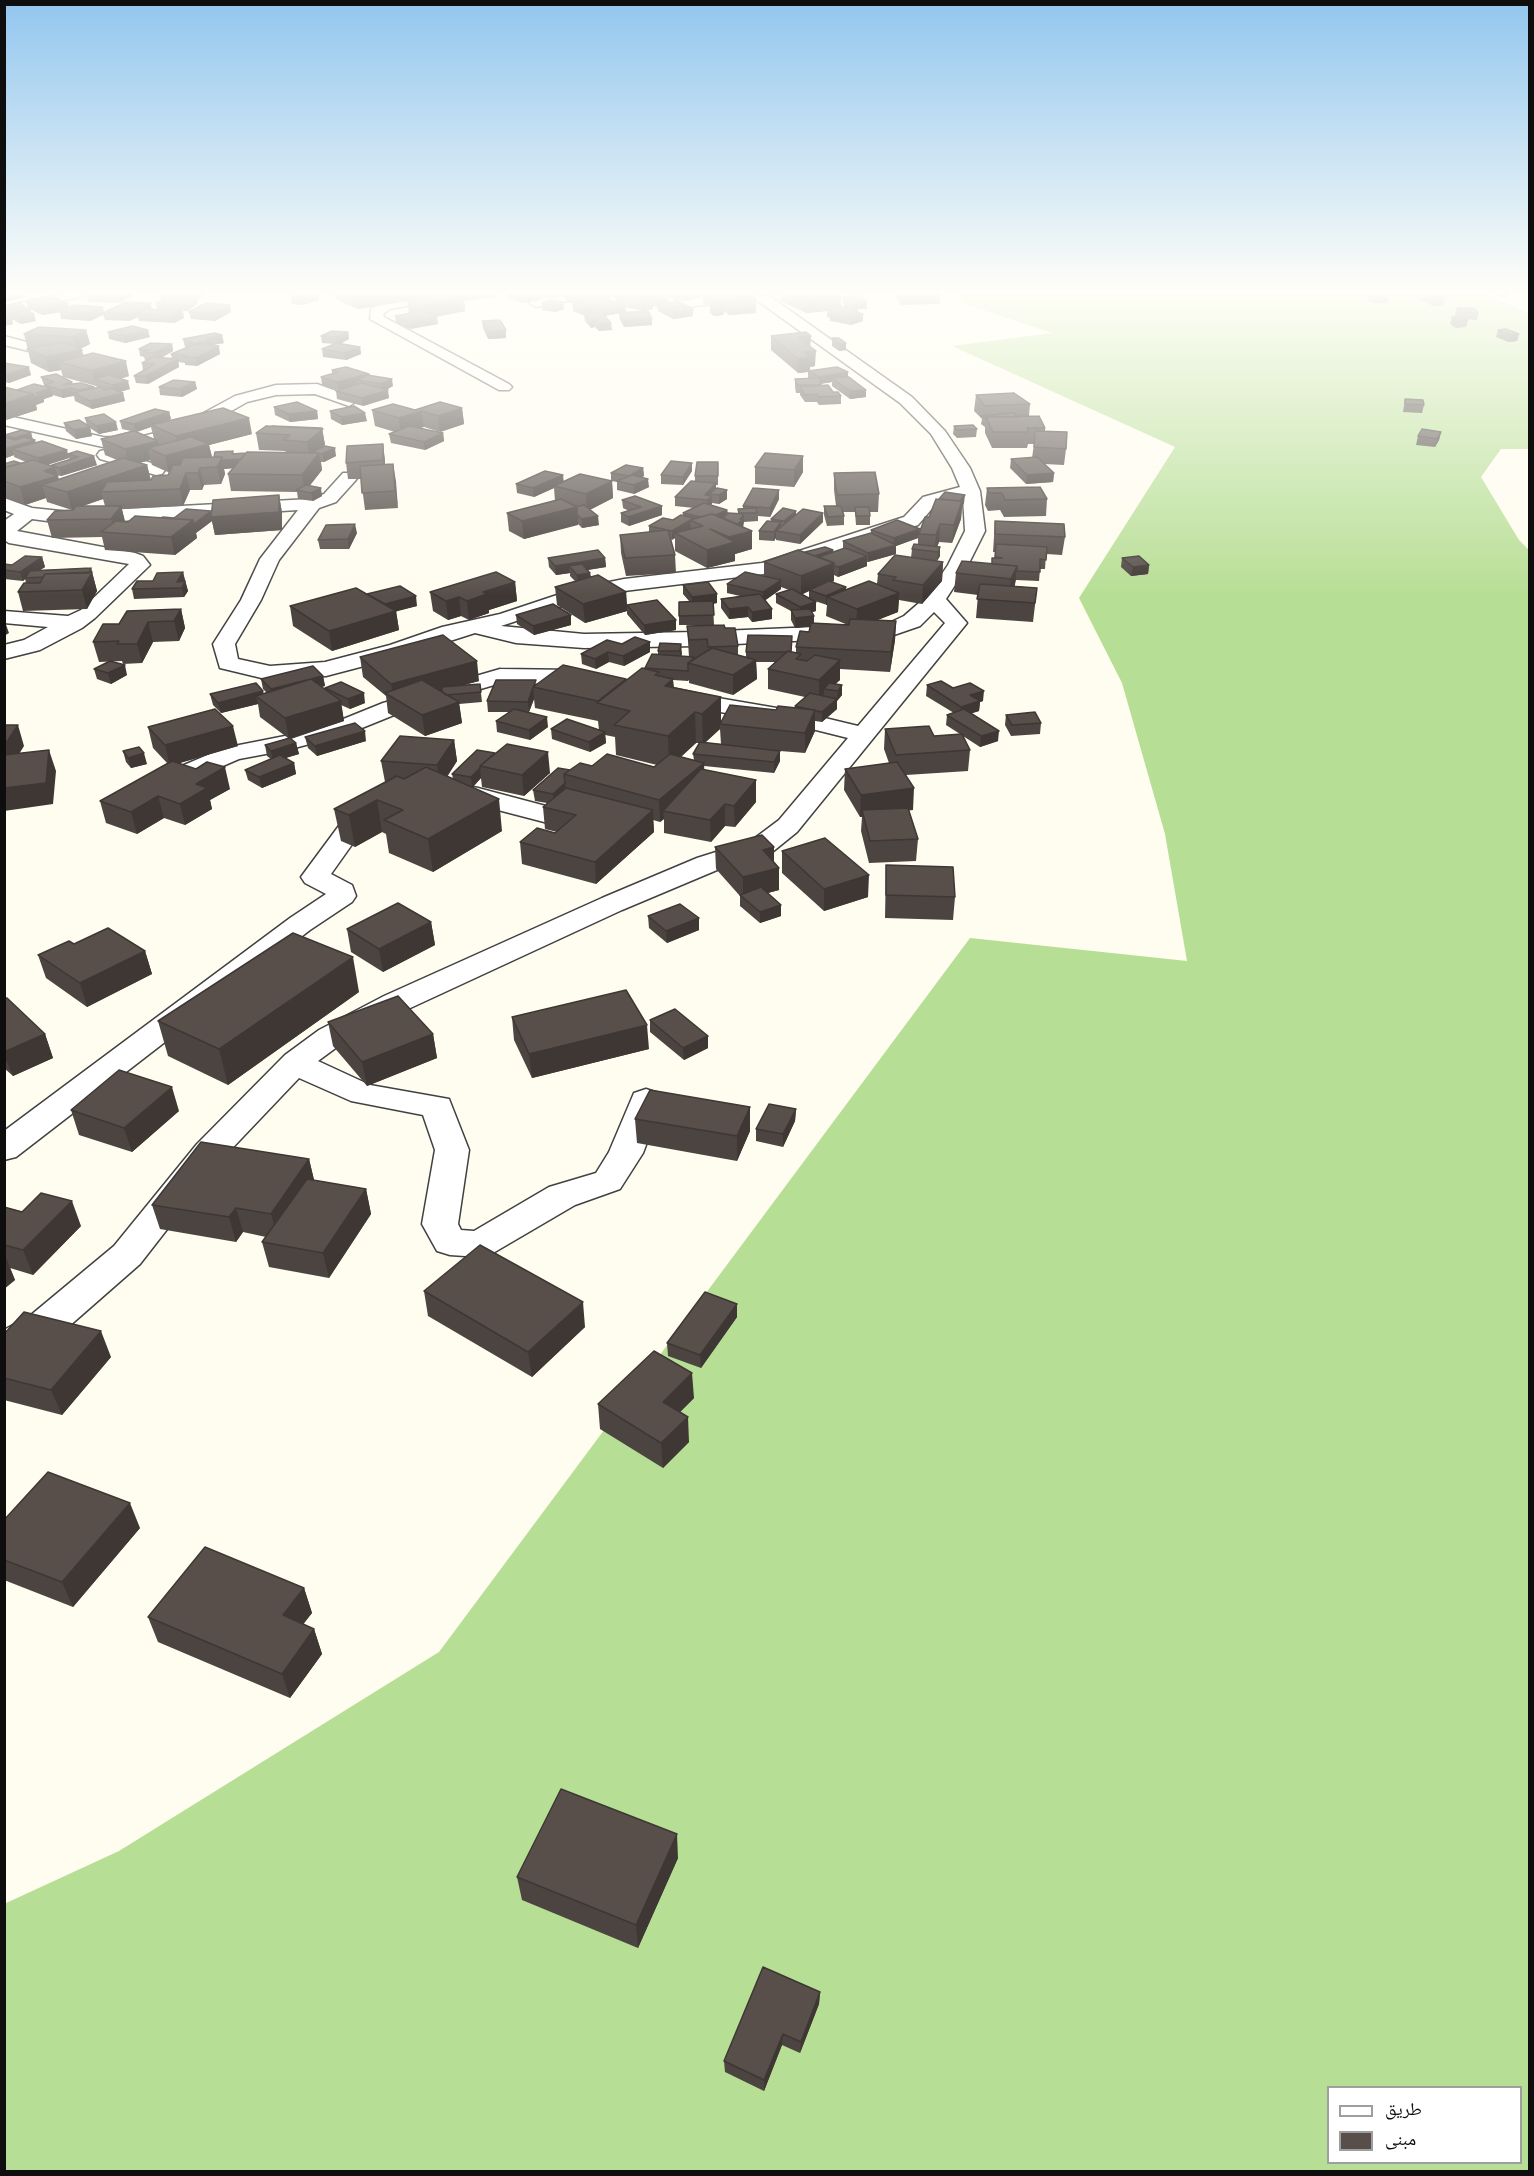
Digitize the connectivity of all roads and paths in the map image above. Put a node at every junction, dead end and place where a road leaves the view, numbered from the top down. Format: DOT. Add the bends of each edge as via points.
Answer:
graph roads {
  1 [pos="262,394"];
  2 [pos="329,394"];
  3 [pos="897,394"];
  4 [pos="349,401"];
  5 [pos="4,420"];
  6 [pos="66,434"];
  7 [pos="156,470"];
  8 [pos="349,477"];
  9 [pos="971,491"];
  10 [pos="4,503"];
  11 [pos="312,504"];
  12 [pos="17,517"];
  13 [pos="935,600"];
  14 [pos="4,617"];
  15 [pos="74,623"];
  16 [pos="472,627"];
  17 [pos="32,645"];
  18 [pos="4,652"];
  19 [pos="4,669"];
  20 [pos="612,688"];
  21 [pos="657,695"];
  22 [pos="861,734"];
  23 [pos="186,773"];
  24 [pos="434,791"];
  25 [pos="391,793"];
  26 [pos="548,815"];
  27 [pos="296,1062"];
  28 [pos="646,1100"];
  29 [pos="4,1149"];
  30 [pos="4,1348"];
  1 -- 6 [label="street" via="241,399 182,432 160,439 112,443"];
  2 -- 4 [label="street"];
  3 -- 9 [label="street" via="937,431"];
  5 -- 6 [label="street"];
  6 -- 7 [label="street" via="109,456"];
  8 -- 11 [label="street" via="330,498"];
  9 -- 13 [label="street" via="975,531"];
  9 -- 16 [label="street" via="929,501 911,521 765,569 624,585 575,595"];
  10 -- 12 [label="street"];
  11 -- 12 [label="street" via="70,518"];
  11 -- 16 [label="street" via="270,559 224,644 228,663 270,673 326,669"];
  12 -- 15 [label="street" via="6,531 16,539 139,562 139,567"];
  13 -- 16 [label="street" via="912,621 891,630 584,641 516,636"];
  13 -- 22 [label="street" via="956,623"];
  14 -- 15 [label="street"];
  15 -- 17 [label="street"];
  17 -- 18 [label="street"];
  17 -- 19 [label="street"];
  20 -- 23 [label="street" via="575,677 500,676 391,708 339,729 233,753"];
  21 -- 22 [label="street" via="790,717"];
  22 -- 27 [label="street" via="788,826 761,848 706,864 494,956 330,1037"];
  24 -- 26 [label="street" via="469,793"];
  25 -- 29 [label="street" via="368,803 315,877 342,891 342,896"];
  27 -- 28 [label="street" via="363,1095 437,1107 452,1149 440,1224 450,1242 480,1244 562,1196 608,1181 626,1153"];
  27 -- 30 [label="street" via="209,1152 127,1255 45,1325"];
}
